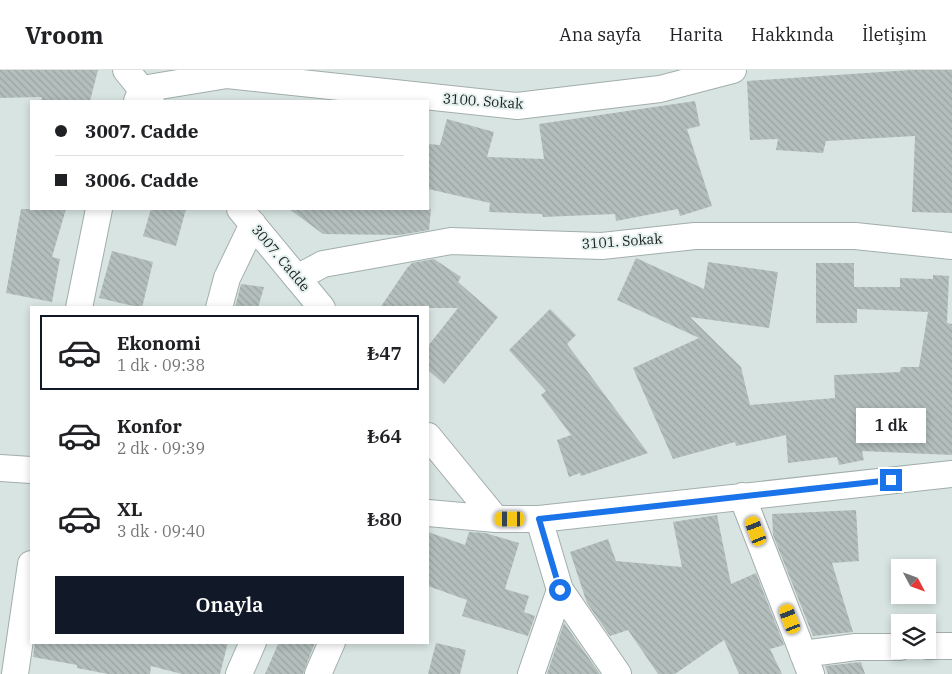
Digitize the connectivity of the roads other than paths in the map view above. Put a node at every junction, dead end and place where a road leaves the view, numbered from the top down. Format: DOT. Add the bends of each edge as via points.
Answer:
graph roads {
  1 [pos="733,70"];
  2 [pos="139,90"];
  3 [pos="99,210"];
  4 [pos="246,216"];
  5 [pos="952,246"];
  6 [pos="298,278"];
  7 [pos="79,306"];
  8 [pos="220,306"];
  9 [pos="320,306"];
  10 [pos="429,437"];
  11 [pos="0,468"];
  12 [pos="30,470"];
  13 [pos="952,474"];
  14 [pos="742,496"];
  15 [pos="429,514"];
  16 [pos="496,519"];
  17 [pos="539,519"];
  18 [pos="30,571"];
  19 [pos="560,590"];
  20 [pos="252,644"];
  21 [pos="331,644"];
  22 [pos="936,646"];
  23 [pos="952,646"];
  24 [pos="891,647"];
  25 [pos="807,664"];
  26 [pos="15,674"];
  27 [pos="239,674"];
  28 [pos="318,674"];
  29 [pos="531,674"];
  30 [pos="618,674"];
  1 -- 2 [label="street, 3100. Sokak" via="660,89 517,106 228,74"];
  3 -- 7 [label="street"];
  4 -- 6 [label="street, 3007. Cadde"];
  4 -- 8 [label="street"];
  5 -- 6 [label="street, 3101. Sokak" via="855,236 695,236 602,246 451,241 323,264"];
  6 -- 9 [label="street, 3007. Cadde"];
  10 -- 16 [label="street"];
  11 -- 12 [label="street"];
  13 -- 14 [label="street"];
  14 -- 17 [label="street"];
  14 -- 25 [label="street"];
  15 -- 16 [label="street"];
  16 -- 17 [label="street"];
  17 -- 19 [label="street"];
  18 -- 26 [label="street"];
  19 -- 29 [label="street"];
  19 -- 30 [label="street"];
  20 -- 27 [label="street"];
  21 -- 28 [label="street"];
  22 -- 23 [label="street"];
  24 -- 25 [label="street" via="856,647"];
}
